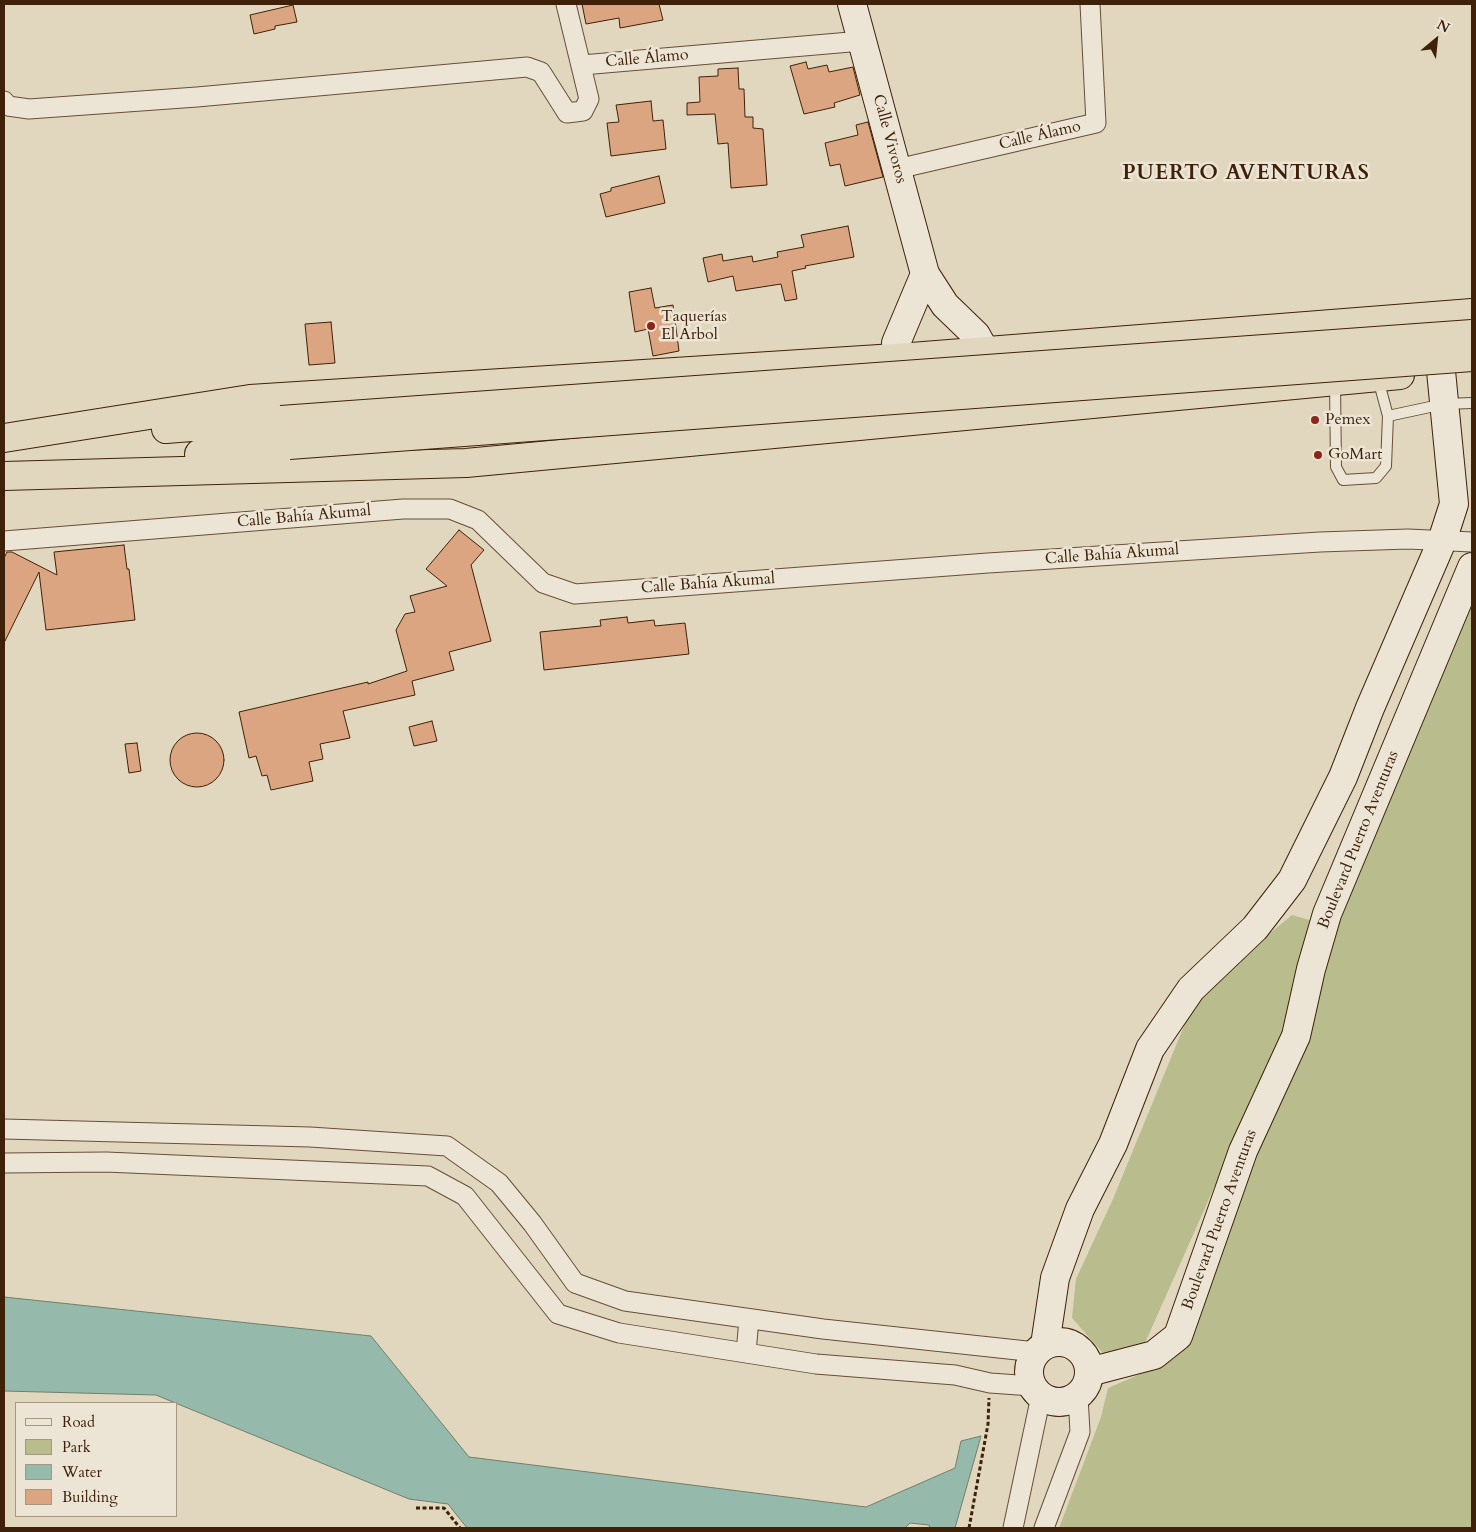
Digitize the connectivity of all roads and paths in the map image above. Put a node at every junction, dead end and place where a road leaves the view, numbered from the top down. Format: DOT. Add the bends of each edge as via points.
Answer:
graph roads {
  1 [pos="566,4"];
  2 [pos="852,4"];
  3 [pos="1090,4"];
  4 [pos="862,41"];
  5 [pos="582,65"];
  6 [pos="4,101"];
  7 [pos="897,169"];
  8 [pos="925,274"];
  9 [pos="1472,313"];
  10 [pos="1472,334"];
  11 [pos="985,351"];
  12 [pos="1472,357"];
  13 [pos="897,358"];
  14 [pos="1472,368"];
  15 [pos="1441,372"];
  16 [pos="1378,377"];
  17 [pos="1335,382"];
  18 [pos="1472,403"];
  19 [pos="1444,404"];
  20 [pos="982,416"];
  21 [pos="1388,416"];
  22 [pos="921,420"];
  23 [pos="285,432"];
  24 [pos="4,438"];
  25 [pos="4,442"];
  26 [pos="4,475"];
  27 [pos="1472,500"];
  28 [pos="4,541"];
  29 [pos="1442,541"];
  30 [pos="1472,542"];
  31 [pos="1472,567"];
  32 [pos="4,1129"];
  33 [pos="168,1134"];
  34 [pos="4,1163"];
  35 [pos="170,1165"];
  36 [pos="749,1318"];
  37 [pos="1041,1349"];
  38 [pos="746,1353"];
  39 [pos="1089,1372"];
  40 [pos="990,1383"];
  41 [pos="1036,1391"];
  42 [pos="1078,1396"];
  43 [pos="416,1508"];
  44 [pos="460,1528"];
  45 [pos="969,1528"];
  46 [pos="1013,1528"];
  47 [pos="1044,1528"];
  1 -- 5 [label="street"];
  2 -- 4 [label="street, Calle Vivoros"];
  3 -- 7 [label="street, Calle Álamo" via="1096,123"];
  4 -- 5 [label="street, Calle Álamo"];
  4 -- 7 [label="street, Calle Vivoros"];
  5 -- 6 [label="street" via="589,100 583,111 568,113 541,72 527,67 29,109 8,106"];
  7 -- 8 [label="street, Calle Vivoros"];
  8 -- 11 [label="street, Calle Vivoros" via="945,305 976,335"];
  8 -- 13 [label="street" via="900,330"];
  9 -- 11 [label="highway"];
  10 -- 23 [label="highway, bridge"];
  11 -- 13 [label="highway"];
  11 -- 20 [label="street" via="991,380 989,400"];
  12 -- 23 [label="highway, bridge"];
  13 -- 22 [label="street" via="901,385 910,408"];
  13 -- 24 [label="highway" via="250,399"];
  14 -- 15 [label="highway"];
  15 -- 16 [label="highway"];
  15 -- 19 [label="street"];
  16 -- 17 [label="highway"];
  16 -- 21 [label="lane"];
  17 -- 20 [label="highway"];
  17 -- 21 [label="lane" via="1336,467 1343,480 1376,478 1386,466"];
  18 -- 19 [label="lane"];
  19 -- 21 [label="lane"];
  19 -- 29 [label="street" via="1454,504"];
  20 -- 22 [label="highway"];
  22 -- 26 [label="highway" via="466,463"];
  23 -- 25 [label="highway"];
  23 -- 26 [label="highway"];
  27 -- 29 [label="street"];
  28 -- 29 [label="street, Calle Bahía Akumal" via="450,508 478,520 543,583 574,594 1320,542"];
  29 -- 30 [label="street, Calle Bahía Akumal"];
  29 -- 37 [label="street" via="1343,777 1292,880 1255,928 1191,989 1150,1049 1113,1144 1080,1209 1055,1278"];
  31 -- 39 [label="street, Boulevard Puerto Aventuras" via="1327,914 1296,1036 1243,1150 1178,1336 1154,1354"];
  32 -- 33 [label="street"];
  33 -- 35 [label="street"];
  33 -- 36 [label="street" via="310,1137 447,1146 499,1183 575,1283 625,1301"];
  34 -- 35 [label="street"];
  35 -- 38 [label="street" via="428,1176 465,1196 558,1314 619,1333"];
  36 -- 37 [label="street"];
  36 -- 38 [label="street"];
  37 -- 39 [label="street" via="1065,1343 1074,1346 1082,1353"];
  37 -- 41 [label="street" via="1029,1369"];
  38 -- 40 [label="street" via="816,1364 954,1375"];
  39 -- 42 [label="street" via="1084,1390"];
  40 -- 41 [label="street"];
  40 -- 45 [label="path" via="988,1424"];
  41 -- 42 [label="street" via="1059,1403"];
  41 -- 46 [label="street"];
  42 -- 47 [label="street" via="1080,1432"];
  43 -- 44 [label="path" via="444,1508"];
}
